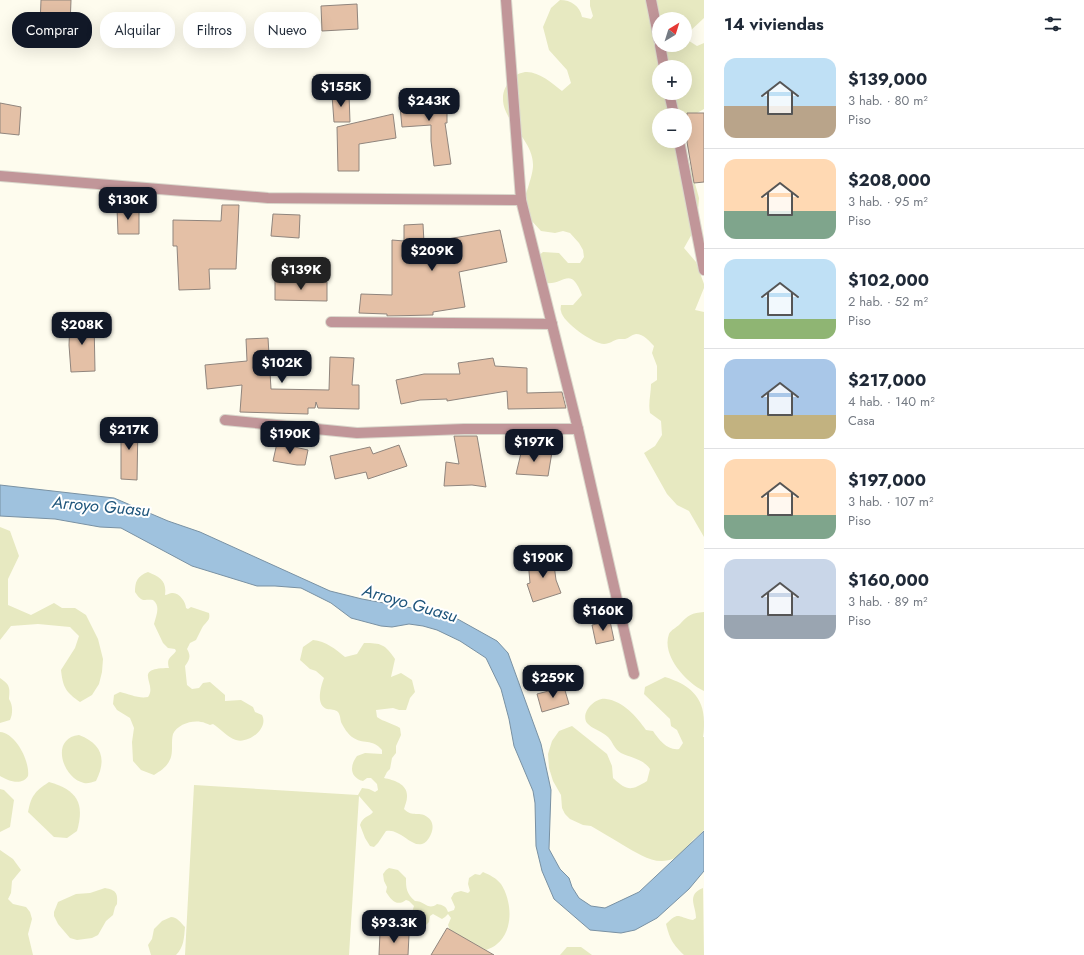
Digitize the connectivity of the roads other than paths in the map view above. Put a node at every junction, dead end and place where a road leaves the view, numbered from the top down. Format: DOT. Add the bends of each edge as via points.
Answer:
graph roads {
  1 [pos="506,0"];
  2 [pos="651,0"];
  3 [pos="653,12"];
  4 [pos="680,148"];
  5 [pos="0,176"];
  6 [pos="521,200"];
  7 [pos="704,270"];
  8 [pos="331,322"];
  9 [pos="552,324"];
  10 [pos="225,420"];
  11 [pos="578,429"];
  12 [pos="634,674"];
  1 -- 6 [label="street"];
  2 -- 3 [label="street"];
  4 -- 7 [label="street"];
  5 -- 6 [label="street" via="268,198"];
  6 -- 9 [label="street"];
  8 -- 9 [label="street"];
  9 -- 11 [label="street"];
  10 -- 11 [label="street" via="357,433 464,429"];
  11 -- 12 [label="street"];
}
